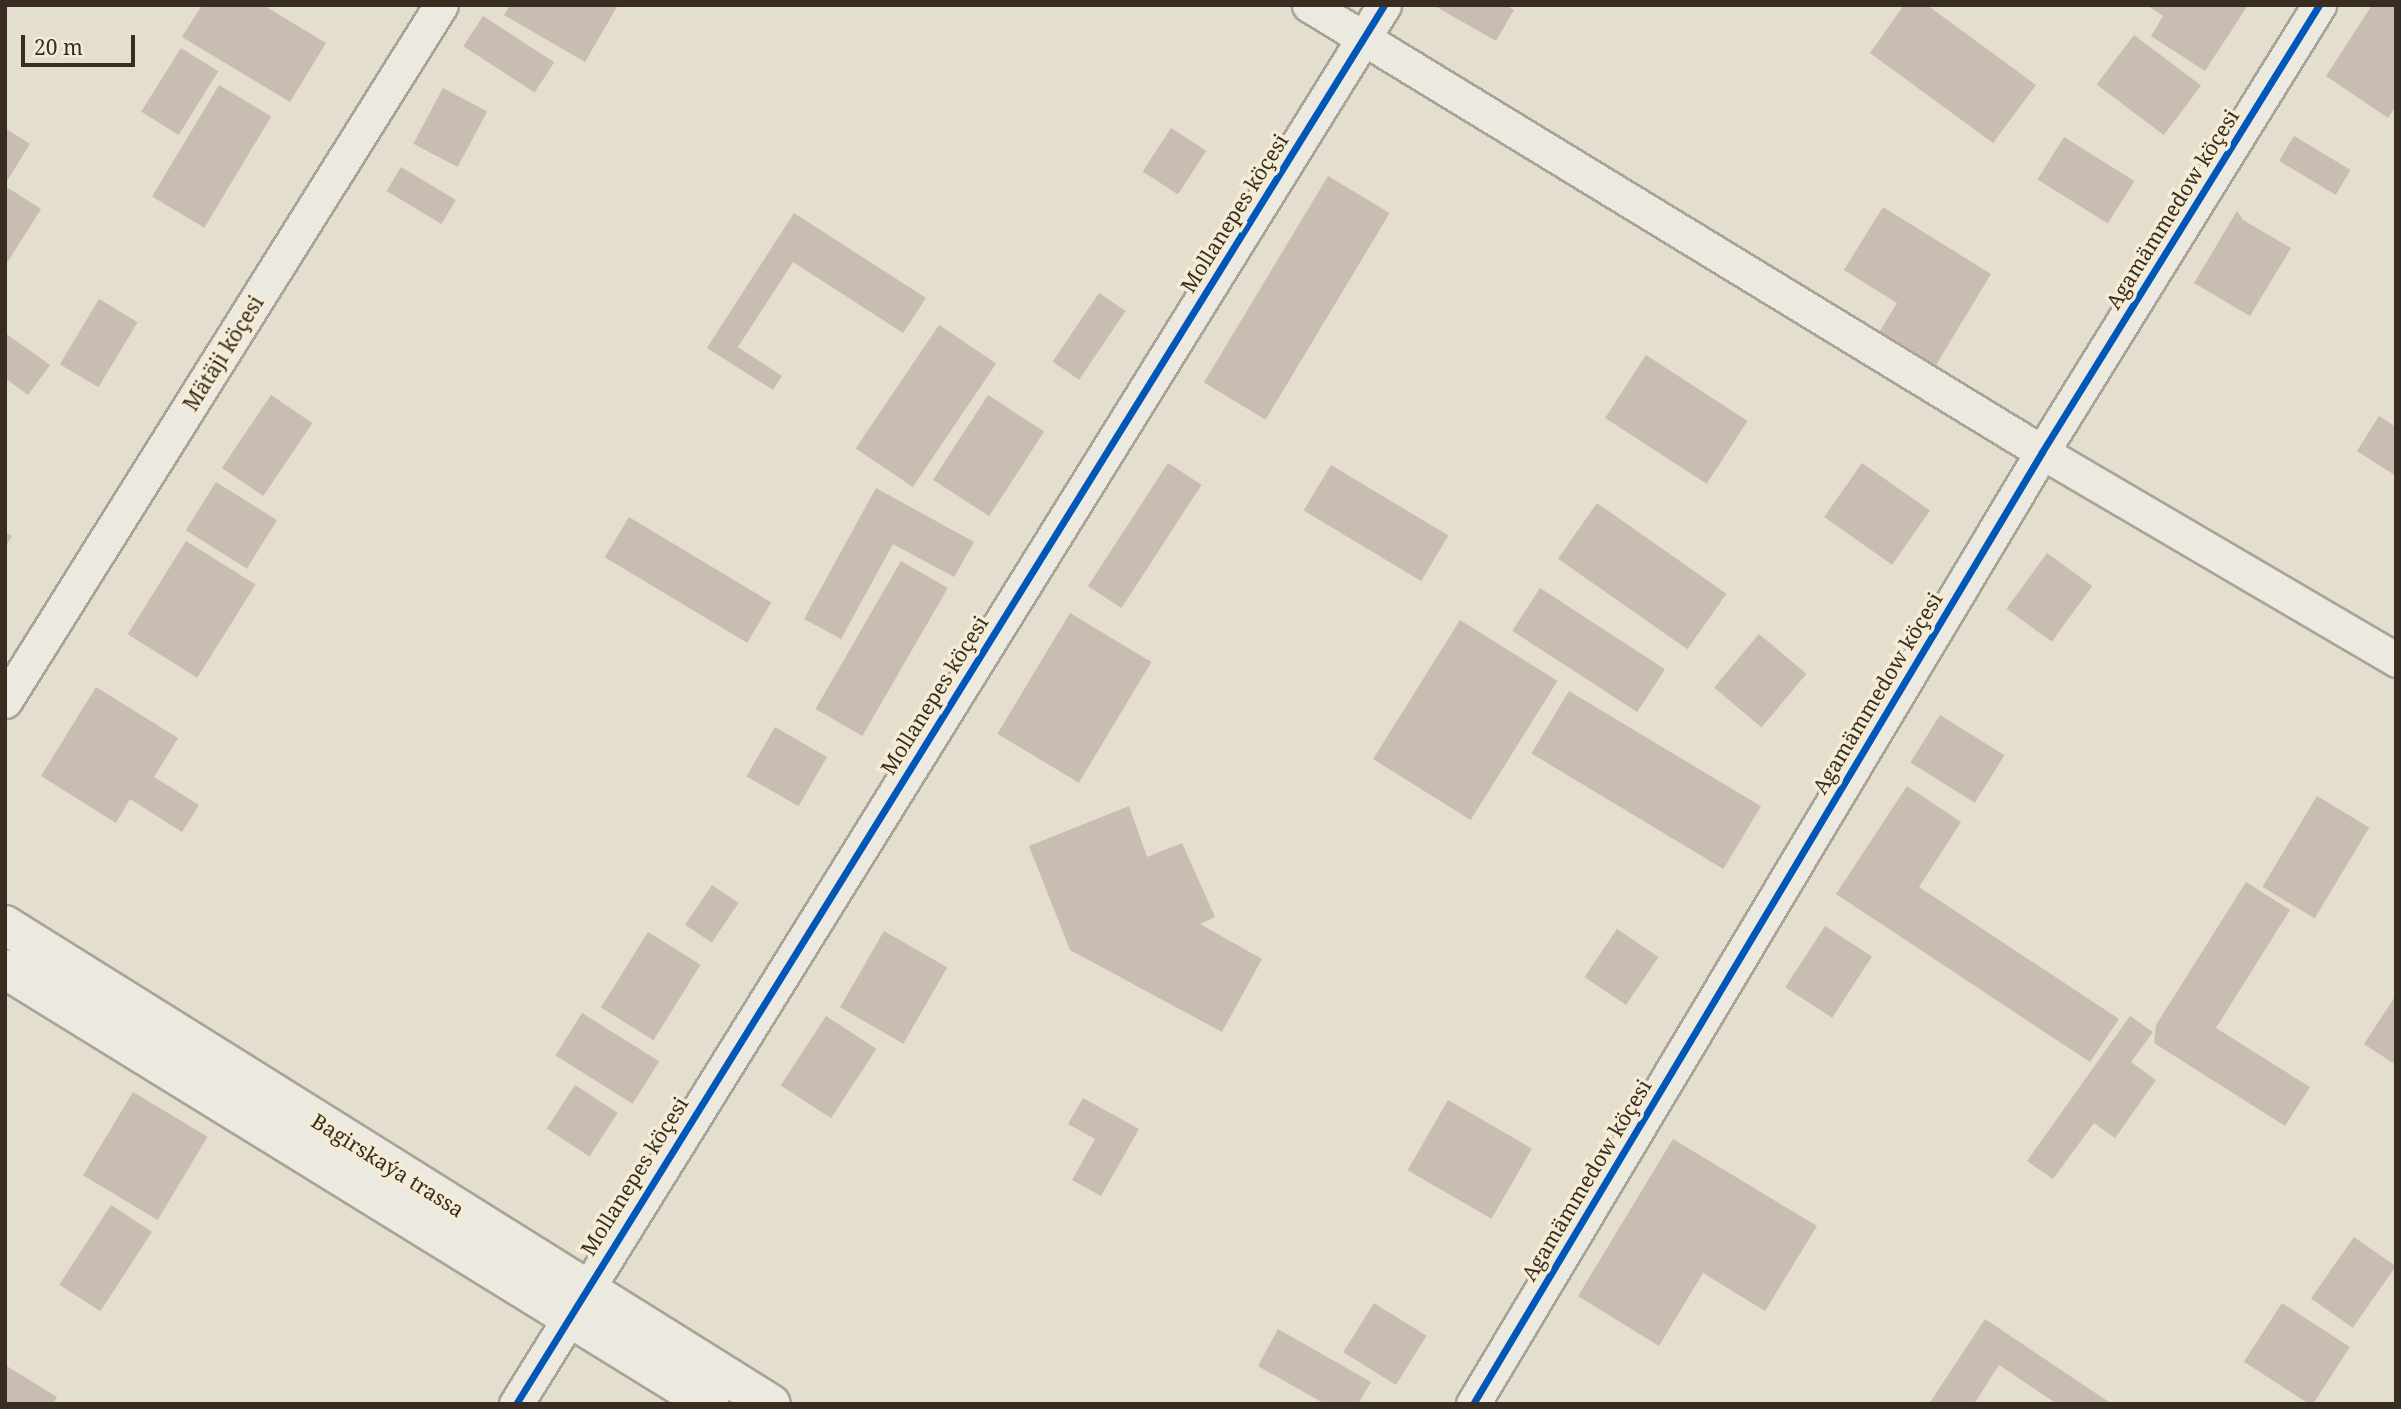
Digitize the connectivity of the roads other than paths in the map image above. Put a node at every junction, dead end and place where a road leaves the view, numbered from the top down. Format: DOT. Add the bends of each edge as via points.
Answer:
graph roads {
  1 [pos="441,5"];
  2 [pos="1309,5"];
  3 [pos="1384,5"];
  4 [pos="2319,5"];
  5 [pos="1363,38"];
  6 [pos="2042,452"];
  7 [pos="2396,660"];
  8 [pos="5,701"];
  9 [pos="5,925"];
  10 [pos="5,969"];
  11 [pos="577,1301"];
  12 [pos="516,1404"];
  13 [pos="710,1404"];
  14 [pos="771,1404"];
  15 [pos="1473,1404"];
  1 -- 8 [label="street, Mätäji köçesi"];
  2 -- 5 [label="street"];
  3 -- 5 [label="street, Mollanepes köçesi"];
  4 -- 6 [label="street, Agamämmedow köçesi"];
  5 -- 6 [label="street"];
  5 -- 11 [label="street, Mollanepes köçesi"];
  6 -- 7 [label="street"];
  6 -- 15 [label="street, Agamämmedow köçesi"];
  9 -- 11 [label="street, Bagirskaýa trassa"];
  10 -- 11 [label="street, Bagirskaýa trassa"];
  11 -- 12 [label="street, Mollanepes köçesi"];
  11 -- 13 [label="street, Bagirskaýa trassa"];
  11 -- 14 [label="street, Bagirskaýa trassa"];
}
